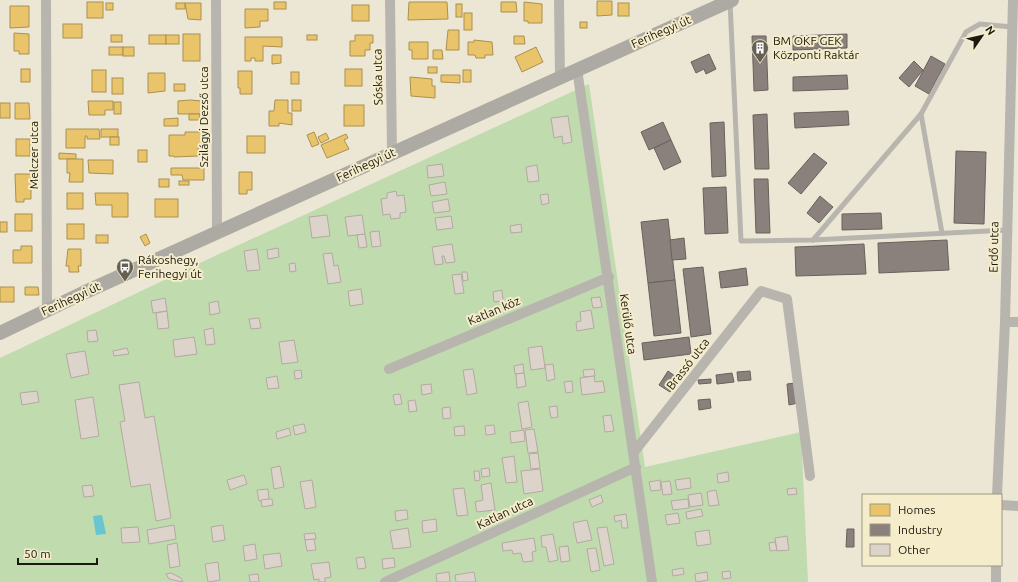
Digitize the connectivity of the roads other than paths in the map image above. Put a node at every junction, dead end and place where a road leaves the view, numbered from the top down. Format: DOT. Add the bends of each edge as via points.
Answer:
graph roads {
  1 [pos="46,0"];
  2 [pos="216,0"];
  3 [pos="390,0"];
  4 [pos="559,0"];
  5 [pos="731,0"];
  6 [pos="1013,0"];
  7 [pos="1012,27"];
  8 [pos="577,69"];
  9 [pos="560,77"];
  10 [pos="921,114"];
  11 [pos="392,153"];
  12 [pos="1007,230"];
  13 [pos="217,233"];
  14 [pos="942,233"];
  15 [pos="813,240"];
  16 [pos="609,277"];
  17 [pos="47,310"];
  18 [pos="1005,322"];
  19 [pos="1018,322"];
  20 [pos="0,333"];
  21 [pos="389,368"];
  22 [pos="634,452"];
  23 [pos="636,467"];
  24 [pos="810,476"];
  25 [pos="997,494"];
  26 [pos="1002,505"];
  27 [pos="1018,506"];
  28 [pos="996,566"];
  29 [pos="385,582"];
  30 [pos="652,582"];
  31 [pos="996,582"];
  1 -- 17 [label="street, Melczer utca"];
  2 -- 13 [label="street, Szilágyi Dezső utca"];
  3 -- 11 [label="street, Sóska utca"];
  4 -- 9 [label="street"];
  5 -- 8 [label="main road, Ferihegyi út"];
  5 -- 15 [label="lane" via="741,241"];
  6 -- 7 [label="street, Erdő utca"];
  7 -- 10 [label="lane" via="980,24 966,32"];
  7 -- 12 [label="street, Erdő utca"];
  8 -- 9 [label="main road, Ferihegyi út"];
  8 -- 16 [label="street, Kerülő utca"];
  9 -- 11 [label="main road, Ferihegyi út"];
  10 -- 14 [label="lane"];
  10 -- 15 [label="lane"];
  11 -- 13 [label="main road, Ferihegyi út"];
  12 -- 14 [label="lane"];
  12 -- 18 [label="street, Erdő utca"];
  13 -- 17 [label="main road, Ferihegyi út"];
  14 -- 15 [label="lane"];
  16 -- 21 [label="street, Katlan köz"];
  16 -- 22 [label="street, Kerülő utca"];
  17 -- 20 [label="main road, Ferihegyi út"];
  18 -- 19 [label="street"];
  18 -- 25 [label="street, Erdő utca"];
  22 -- 23 [label="street, Kerülő utca"];
  22 -- 24 [label="street, Brassó utca" via="761,291 787,299"];
  23 -- 29 [label="street, Katlan utca"];
  23 -- 30 [label="street, Kerülő utca"];
  26 -- 27 [label="street"];
  28 -- 31 [label="street"];
}
